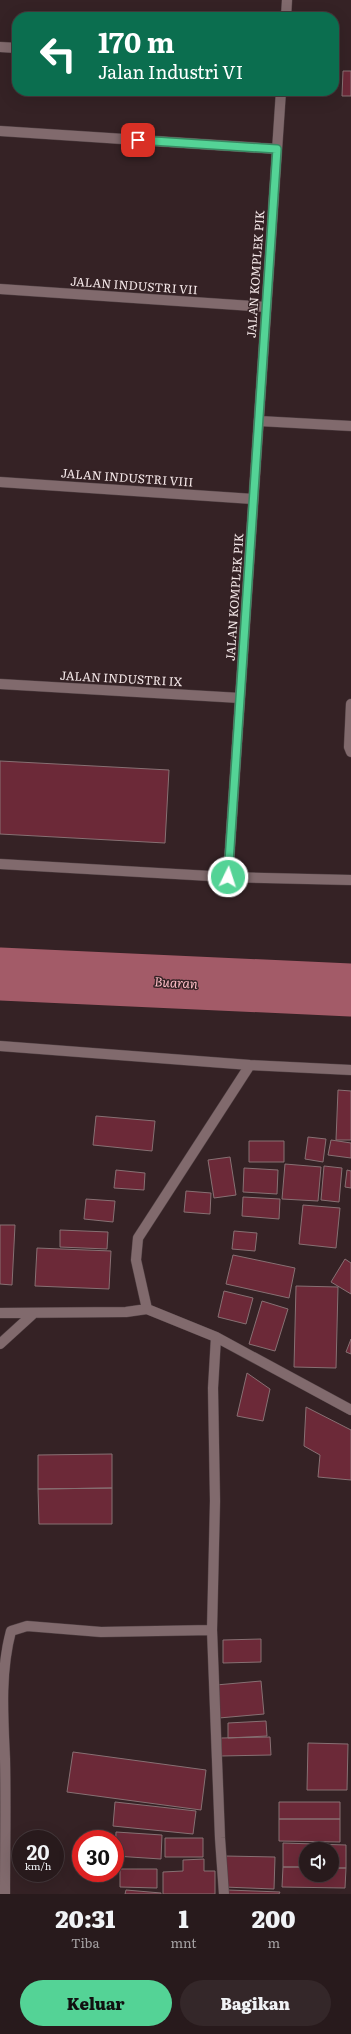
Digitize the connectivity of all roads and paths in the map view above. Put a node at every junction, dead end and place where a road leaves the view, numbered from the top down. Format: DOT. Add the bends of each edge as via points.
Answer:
graph roads {
  1 [pos="287,0"];
  2 [pos="286,12"];
  3 [pos="0,47"];
  4 [pos="12,48"];
  5 [pos="281,96"];
  6 [pos="0,131"];
  7 [pos="277,149"];
  8 [pos="0,288"];
  9 [pos="266,307"];
  10 [pos="259,421"];
  11 [pos="351,426"];
  12 [pos="0,482"];
  13 [pos="253,499"];
  14 [pos="0,684"];
  15 [pos="240,698"];
  16 [pos="351,704"];
  17 [pos="351,752"];
  18 [pos="0,864"];
  19 [pos="228,877"];
  20 [pos="351,880"];
  21 [pos="0,1046"];
  22 [pos="250,1065"];
  23 [pos="351,1070"];
  24 [pos="147,1309"];
  25 [pos="0,1313"];
  26 [pos="34,1313"];
  27 [pos="216,1337"];
  28 [pos="0,1344"];
  29 [pos="351,1410"];
  30 [pos="212,1630"];
  31 [pos="5,1894"];
  32 [pos="224,1894"];
  1 -- 2 [label="street"];
  3 -- 4 [label="street"];
  5 -- 7 [label="street, JALAN KOMPLEK PIK"];
  6 -- 7 [label="street"];
  7 -- 9 [label="street, JALAN KOMPLEK PIK"];
  8 -- 9 [label="street, JALAN INDUSTRI VII"];
  9 -- 10 [label="street, JALAN KOMPLEK PIK"];
  10 -- 11 [label="street"];
  10 -- 13 [label="street, JALAN KOMPLEK PIK"];
  12 -- 13 [label="street, JALAN INDUSTRI VIII"];
  13 -- 15 [label="street, JALAN KOMPLEK PIK"];
  14 -- 15 [label="street, JALAN INDUSTRI IX"];
  15 -- 19 [label="street, JALAN KOMPLEK PIK"];
  16 -- 17 [label="street"];
  18 -- 19 [label="street"];
  19 -- 20 [label="street"];
  21 -- 22 [label="street"];
  22 -- 23 [label="street"];
  22 -- 24 [label="street" via="138,1238 136,1260"];
  24 -- 26 [label="street" via="126,1312"];
  24 -- 27 [label="street"];
  25 -- 26 [label="street"];
  26 -- 28 [label="street"];
  27 -- 29 [label="street"];
  27 -- 30 [label="street" via="213,1388 215,1501"];
  30 -- 31 [label="street" via="101,1632 27,1626 11,1631 5,1651 2,1705"];
  30 -- 32 [label="street"];
}
